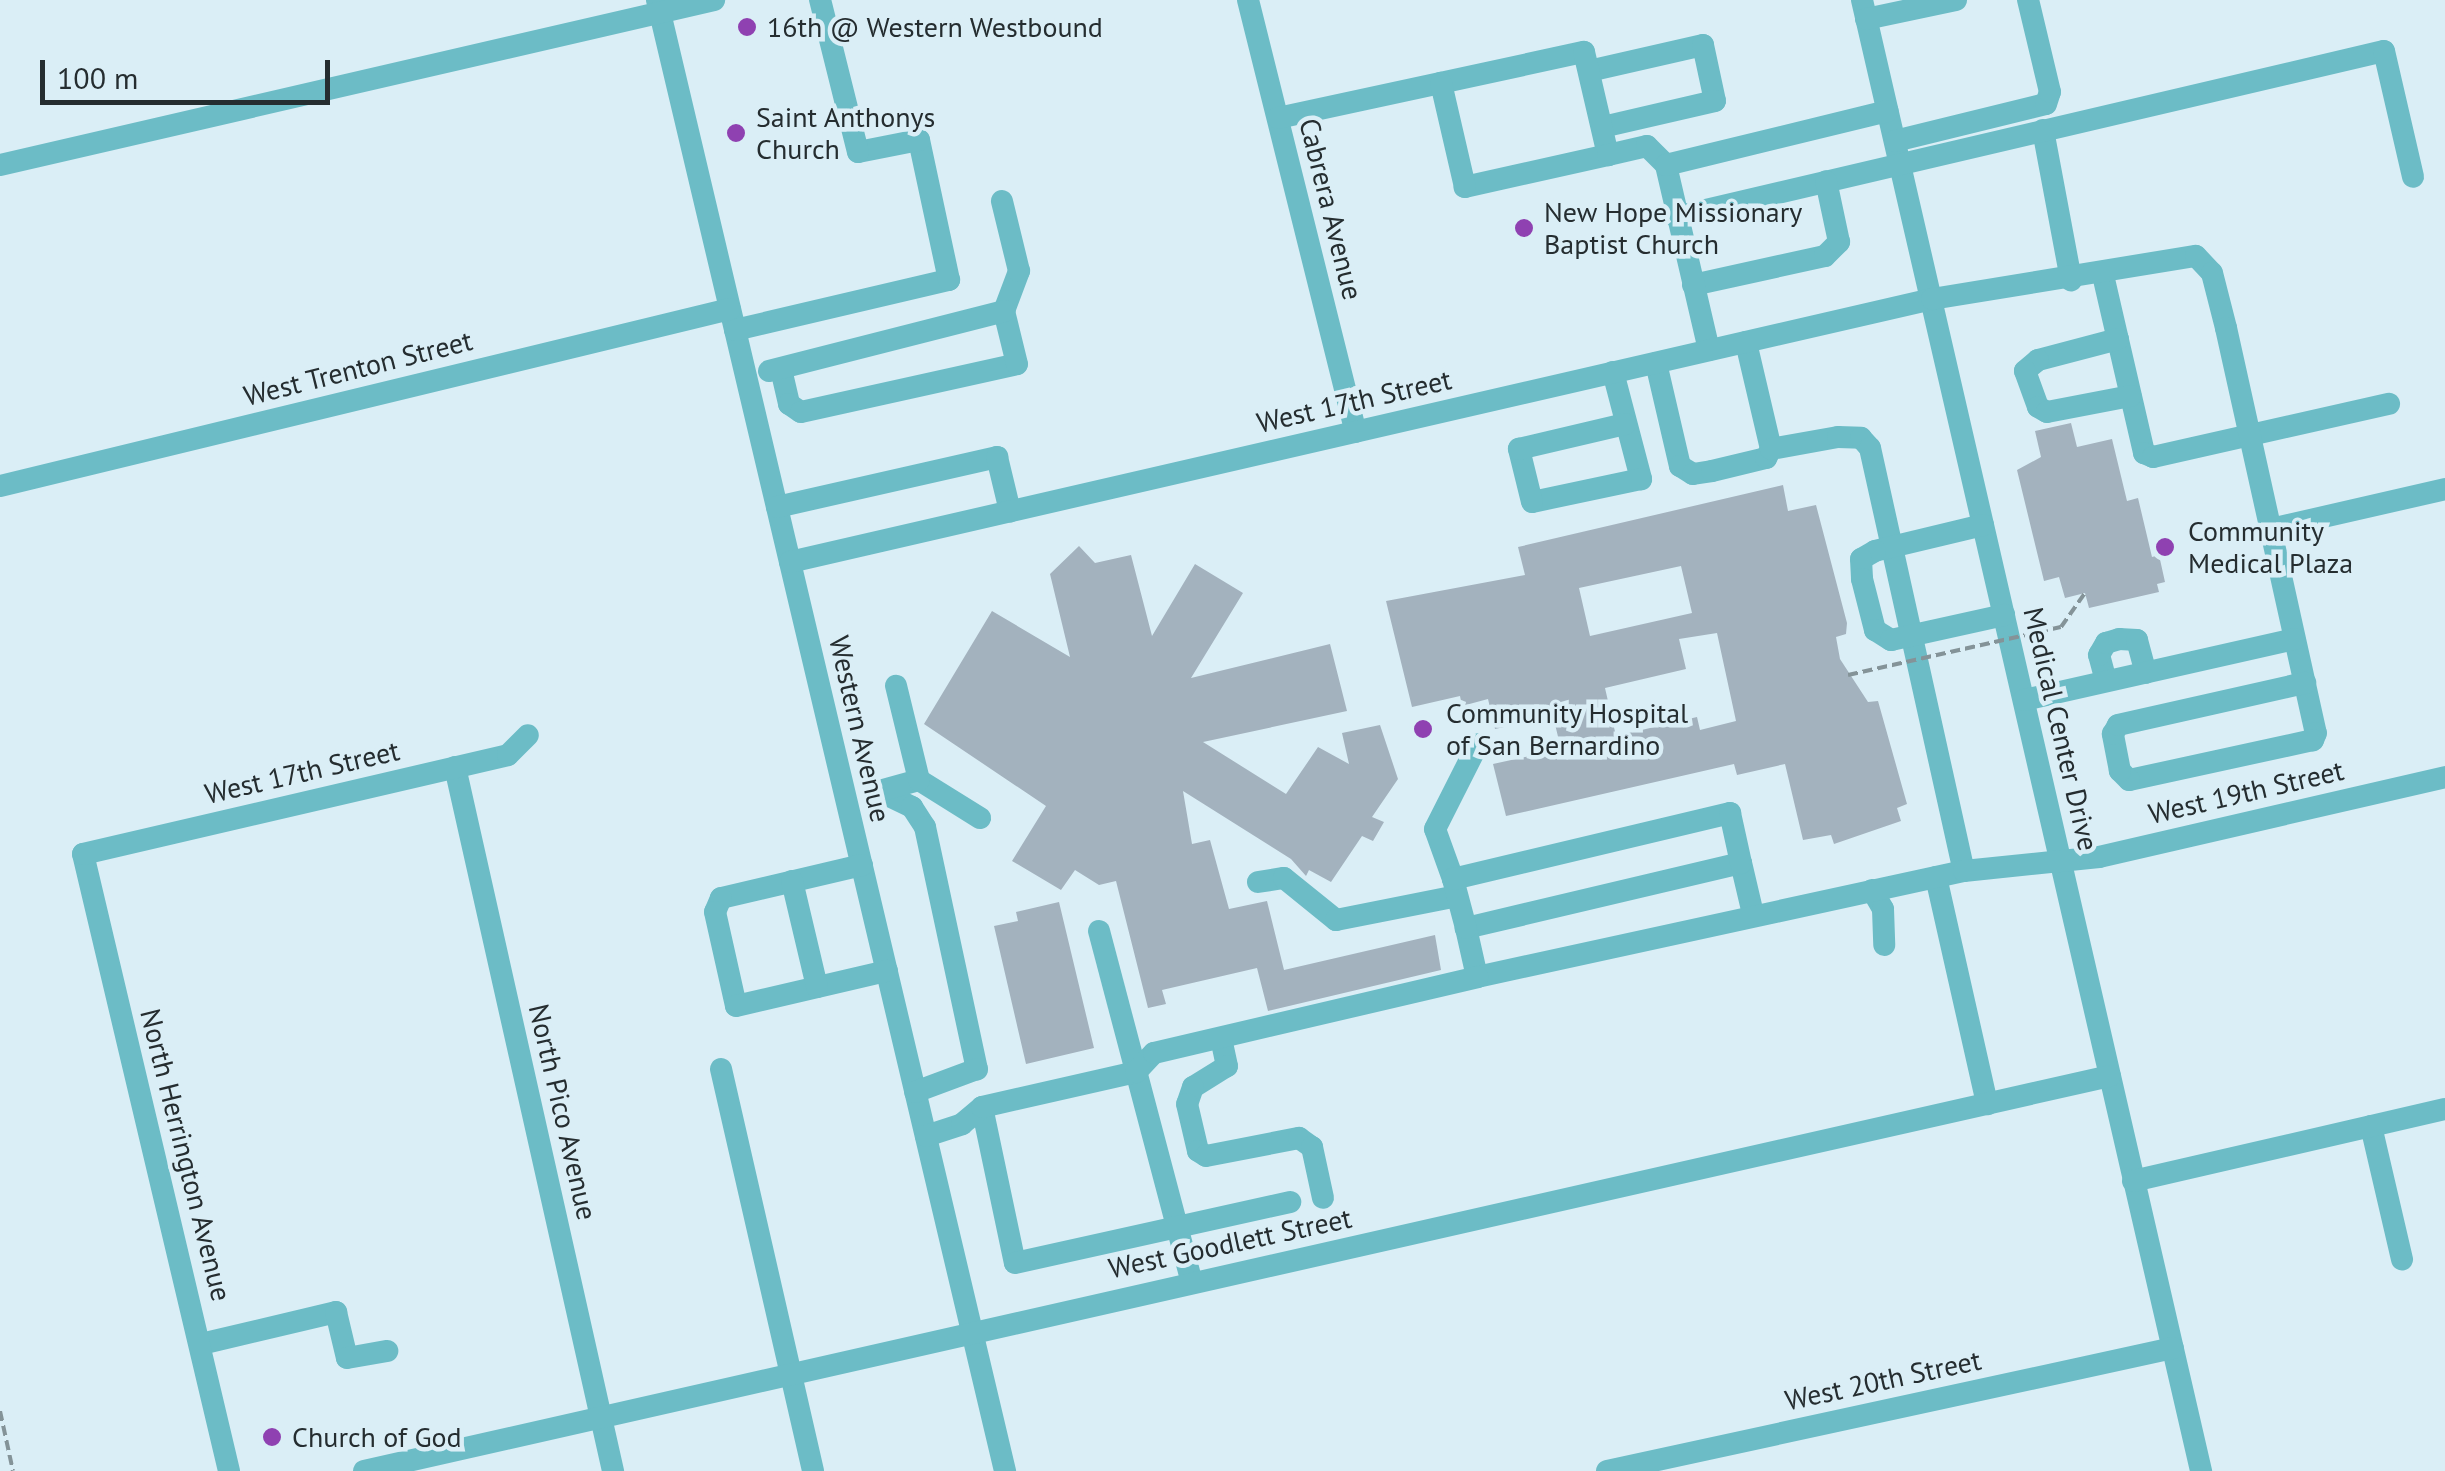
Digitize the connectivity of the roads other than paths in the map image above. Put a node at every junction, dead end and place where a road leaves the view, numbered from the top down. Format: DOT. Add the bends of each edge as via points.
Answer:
graph roads {
  1 [pos="714,0"];
  2 [pos="820,0"];
  3 [pos="1248,0"];
  4 [pos="1956,0"];
  5 [pos="2028,0"];
  6 [pos="659,6"];
  7 [pos="1864,10"];
  8 [pos="1589,71"];
  9 [pos="1440,83"];
  10 [pos="1888,110"];
  11 [pos="1652,115"];
  12 [pos="1278,118"];
  13 [pos="1602,127"];
  14 [pos="2043,130"];
  15 [pos="1648,146"];
  16 [pos="1897,152"];
  17 [pos="1608,155"];
  18 [pos="0,165"];
  19 [pos="1666,165"];
  20 [pos="2413,176"];
  21 [pos="1826,181"];
  22 [pos="1002,200"];
  23 [pos="1676,217"];
  24 [pos="2103,274"];
  25 [pos="949,280"];
  26 [pos="2071,280"];
  27 [pos="1693,286"];
  28 [pos="1932,299"];
  29 [pos="1004,311"];
  30 [pos="733,320"];
  31 [pos="959,321"];
  32 [pos="2118,339"];
  33 [pos="1746,342"];
  34 [pos="1709,350"];
  35 [pos="1656,362"];
  36 [pos="781,369"];
  37 [pos="1613,372"];
  38 [pos="746,376"];
  39 [pos="2130,396"];
  40 [pos="2389,404"];
  41 [pos="1624,424"];
  42 [pos="1356,432"];
  43 [pos="2249,437"];
  44 [pos="1771,449"];
  45 [pos="0,486"];
  46 [pos="2445,489"];
  47 [pos="777,507"];
  48 [pos="1010,511"];
  49 [pos="1983,526"];
  50 [pos="2271,529"];
  51 [pos="1890,547"];
  52 [pos="790,562"];
  53 [pos="2004,615"];
  54 [pos="1912,635"];
  55 [pos="2294,639"];
  56 [pos="2146,672"];
  57 [pos="2106,682"];
  58 [pos="2305,684"];
  59 [pos="896,686"];
  60 [pos="2024,700"];
  61 [pos="528,735"];
  62 [pos="1478,744"];
  63 [pos="455,767"];
  64 [pos="2445,777"];
  65 [pos="919,780"];
  66 [pos="879,791"];
  67 [pos="846,800"];
  68 [pos="980,818"];
  69 [pos="83,854"];
  70 [pos="2060,861"];
  71 [pos="1742,863"];
  72 [pos="862,866"];
  73 [pos="1964,871"];
  74 [pos="1936,877"];
  75 [pos="792,881"];
  76 [pos="1258,882"];
  77 [pos="1455,888"];
  78 [pos="1873,895"];
  79 [pos="1754,914"];
  80 [pos="1466,928"];
  81 [pos="1099,932"];
  82 [pos="1884,945"];
  83 [pos="887,971"];
  84 [pos="1478,977"];
  85 [pos="817,987"];
  86 [pos="1221,1038"];
  87 [pos="721,1069"];
  88 [pos="1136,1072"];
  89 [pos="2110,1076"];
  90 [pos="916,1092"];
  91 [pos="1987,1104"];
  92 [pos="982,1108"];
  93 [pos="2445,1109"];
  94 [pos="2371,1126"];
  95 [pos="926,1136"];
  96 [pos="2133,1181"];
  97 [pos="1324,1198"];
  98 [pos="1290,1202"];
  99 [pos="1176,1223"];
  100 [pos="2402,1259"];
  101 [pos="1192,1283"];
  102 [pos="972,1330"];
  103 [pos="201,1344"];
  104 [pos="2173,1348"];
  105 [pos="387,1351"];
  106 [pos="790,1374"];
  107 [pos="600,1418"];
  108 [pos="428,1464"];
  109 [pos="230,1471"];
  110 [pos="364,1471"];
  111 [pos="613,1471"];
  112 [pos="813,1471"];
  113 [pos="1005,1471"];
  114 [pos="1607,1471"];
  115 [pos="2201,1471"];
  1 -- 6 [label="street"];
  2 -- 25 [label="street" via="858,152 919,140"];
  3 -- 12 [label="street, Cabrera Avenue"];
  4 -- 7 [label="street"];
  5 -- 16 [label="street" via="2050,92 2046,104"];
  6 -- 18 [label="street"];
  6 -- 30 [label="street, Western Avenue"];
  7 -- 10 [label="street, Medical Center Drive"];
  8 -- 9 [label="street" via="1584,52"];
  8 -- 11 [label="street" via="1703,46 1715,101"];
  8 -- 13 [label="street"];
  9 -- 12 [label="street"];
  9 -- 17 [label="street" via="1465,187"];
  10 -- 16 [label="street, Medical Center Drive"];
  10 -- 19 [label="street"];
  11 -- 13 [label="street"];
  11 -- 15 [label="street" via="1656,135"];
  12 -- 42 [label="street, Cabrera Avenue"];
  13 -- 17 [label="street"];
  14 -- 16 [label="street"];
  14 -- 20 [label="street" via="2384,51"];
  14 -- 26 [label="street"];
  15 -- 17 [label="street"];
  15 -- 19 [label="street"];
  16 -- 21 [label="street"];
  16 -- 28 [label="street, Medical Center Drive"];
  19 -- 23 [label="street"];
  21 -- 23 [label="street"];
  21 -- 27 [label="street" via="1839,242 1825,256"];
  22 -- 29 [label="street" via="1019,271"];
  23 -- 27 [label="street"];
  24 -- 26 [label="street, West 17th Street"];
  24 -- 32 [label="street"];
  24 -- 43 [label="street, West 17th Street" via="2204,259"];
  25 -- 30 [label="street, West Trenton Street"];
  25 -- 31 [label="street"];
  26 -- 28 [label="street, West 17th Street"];
  27 -- 34 [label="street"];
  28 -- 33 [label="street, West 17th Street"];
  28 -- 49 [label="street, Medical Center Drive"];
  29 -- 31 [label="street"];
  29 -- 36 [label="street" via="1020,358 1010,367 801,412 788,404"];
  30 -- 38 [label="street, Western Avenue"];
  30 -- 45 [label="street, West Trenton Street"];
  31 -- 36 [label="street"];
  32 -- 39 [label="street"];
  32 -- 39 [label="street" via="2038,360 2026,371 2038,407 2047,412"];
  33 -- 34 [label="street, West 17th Street"];
  33 -- 44 [label="street"];
  34 -- 35 [label="street, West 17th Street"];
  35 -- 37 [label="street, West 17th Street"];
  35 -- 44 [label="street" via="1684,471 1766,458"];
  36 -- 38 [label="street"];
  37 -- 41 [label="street"];
  37 -- 42 [label="street, West 17th Street"];
  38 -- 47 [label="street, Western Avenue"];
  39 -- 43 [label="street" via="2144,453 2153,458"];
  40 -- 43 [label="street"];
  41 -- 41 [label="street" via="1519,448 1532,502 1641,479 1631,424"];
  42 -- 48 [label="street, West 17th Street"];
  43 -- 50 [label="street"];
  44 -- 51 [label="street" via="1861,438 1870,448"];
  46 -- 50 [label="street"];
  47 -- 48 [label="street" via="997,457"];
  47 -- 52 [label="street, Western Avenue"];
  48 -- 52 [label="street, West 17th Street"];
  49 -- 51 [label="street"];
  49 -- 53 [label="street, Medical Center Drive"];
  50 -- 55 [label="street"];
  51 -- 54 [label="street"];
  51 -- 54 [label="street" via="1861,559 1862,579 1875,630 1891,640"];
  52 -- 67 [label="street, Western Avenue"];
  53 -- 54 [label="street"];
  53 -- 60 [label="street, Medical Center Drive"];
  54 -- 73 [label="street"];
  55 -- 56 [label="street"];
  55 -- 58 [label="street"];
  56 -- 57 [label="street"];
  56 -- 57 [label="street" via="2137,640 2119,638 2106,642 2099,655"];
  57 -- 60 [label="street"];
  58 -- 58 [label="street" via="2118,725 2112,734 2120,771 2129,780 2312,740"];
  59 -- 65 [label="street"];
  60 -- 70 [label="street, Medical Center Drive"];
  61 -- 63 [label="street, West 17th Street" via="508,754"];
  62 -- 77 [label="street" via="1436,828"];
  63 -- 69 [label="street, West 17th Street"];
  63 -- 107 [label="street, North Pico Avenue"];
  64 -- 70 [label="street, West 19th Street"];
  65 -- 66 [label="street"];
  65 -- 68 [label="street"];
  66 -- 67 [label="street"];
  66 -- 90 [label="street" via="907,803 924,827 977,1069"];
  67 -- 72 [label="street, Western Avenue"];
  69 -- 103 [label="street, North Herrington Avenue"];
  70 -- 73 [label="street, West 19th Street"];
  70 -- 89 [label="street, Medical Center Drive"];
  71 -- 77 [label="street" via="1730,813"];
  71 -- 79 [label="street"];
  71 -- 80 [label="street"];
  72 -- 75 [label="street"];
  72 -- 83 [label="street, Western Avenue"];
  73 -- 74 [label="street, West 19th Street"];
  74 -- 78 [label="street, West 19th Street"];
  74 -- 91 [label="street"];
  75 -- 85 [label="street"];
  75 -- 85 [label="street" via="721,898 715,912 736,1006"];
  76 -- 77 [label="street" via="1284,878 1336,920"];
  77 -- 80 [label="street"];
  78 -- 79 [label="street, West 19th Street"];
  78 -- 82 [label="street" via="1884,909"];
  79 -- 84 [label="street, West 19th Street"];
  80 -- 84 [label="street"];
  81 -- 88 [label="street"];
  83 -- 85 [label="street"];
  83 -- 90 [label="street, Western Avenue"];
  84 -- 86 [label="street, West 19th Street"];
  86 -- 88 [label="street, West 19th Street" via="1154,1053"];
  86 -- 97 [label="street" via="1227,1066 1194,1086 1187,1104 1198,1151 1206,1156 1299,1138 1312,1147"];
  87 -- 106 [label="street"];
  88 -- 92 [label="street, West 19th Street"];
  88 -- 99 [label="street"];
  89 -- 91 [label="street, West Goodlett Street"];
  89 -- 96 [label="street, Medical Center Drive"];
  90 -- 95 [label="street, Western Avenue"];
  91 -- 101 [label="street, West Goodlett Street"];
  92 -- 95 [label="street, West 19th Street" via="962,1124"];
  92 -- 99 [label="street" via="1015,1263"];
  93 -- 94 [label="street"];
  94 -- 96 [label="street"];
  94 -- 100 [label="street"];
  95 -- 102 [label="street, Western Avenue"];
  96 -- 104 [label="street, Medical Center Drive"];
  98 -- 99 [label="street"];
  99 -- 101 [label="street"];
  101 -- 102 [label="street, West Goodlett Street"];
  102 -- 106 [label="street, West Goodlett Street"];
  102 -- 113 [label="street, Western Avenue"];
  103 -- 105 [label="street" via="336,1312 348,1358"];
  103 -- 109 [label="street, North Herrington Avenue"];
  104 -- 114 [label="street, West 20th Street"];
  104 -- 115 [label="street, Medical Center Drive"];
  106 -- 107 [label="street, West Goodlett Street"];
  106 -- 112 [label="street"];
  107 -- 108 [label="street, West Goodlett Street"];
  107 -- 111 [label="street, North Pico Avenue"];
  108 -- 110 [label="street, West Goodlett Street"];
}
